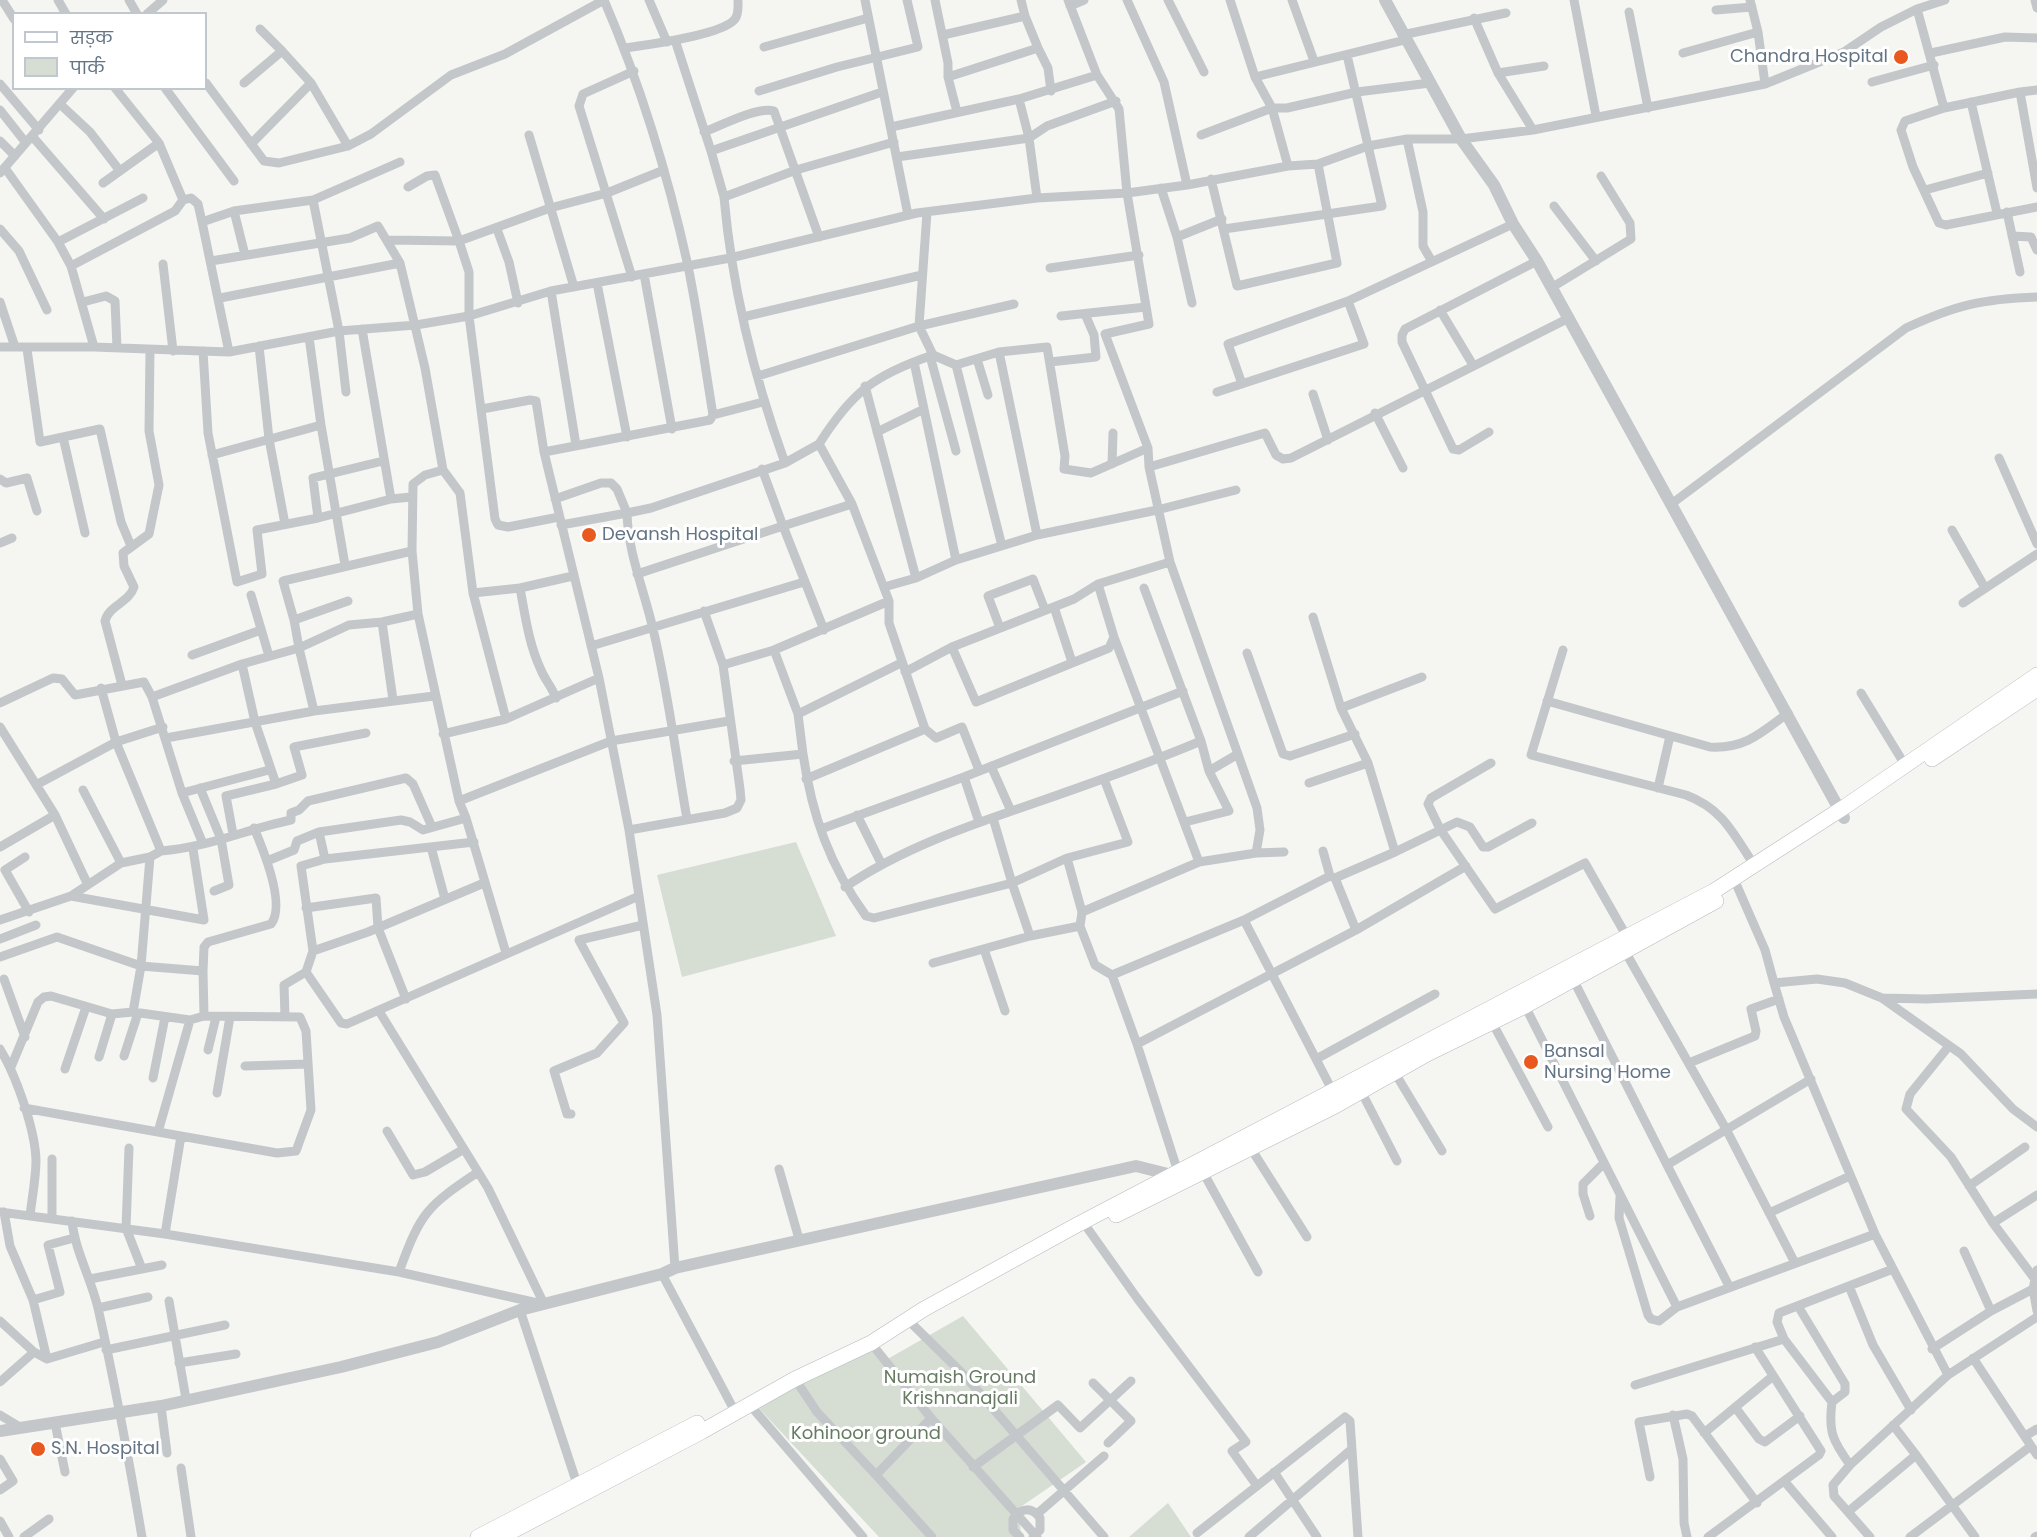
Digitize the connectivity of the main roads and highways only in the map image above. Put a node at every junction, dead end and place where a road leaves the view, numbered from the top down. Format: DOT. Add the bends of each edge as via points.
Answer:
graph roads {
  1 [pos="2037,675"];
  2 [pos="2037,689"];
  3 [pos="1842,814"];
  4 [pos="1737,883"];
  5 [pos="1626,945"];
  6 [pos="909,1321"];
  7 [pos="750,1405"];
  8 [pos="478,1537"];
  9 [pos="501,1537"];
  1 -- 3 [label="main road" via="1905,765"];
  2 -- 3 [label="main road"];
  3 -- 4 [label="main road"];
  3 -- 4 [label="main road" via="1754,865"];
  4 -- 5 [label="main road"];
  5 -- 6 [label="main road" via="1332,1090 934,1303"];
  5 -- 6 [label="main road" via="1525,1006 1088,1229 925,1319"];
  6 -- 7 [label="main road"];
  7 -- 8 [label="main road" via="732,1406"];
  7 -- 9 [label="main road"];
}
